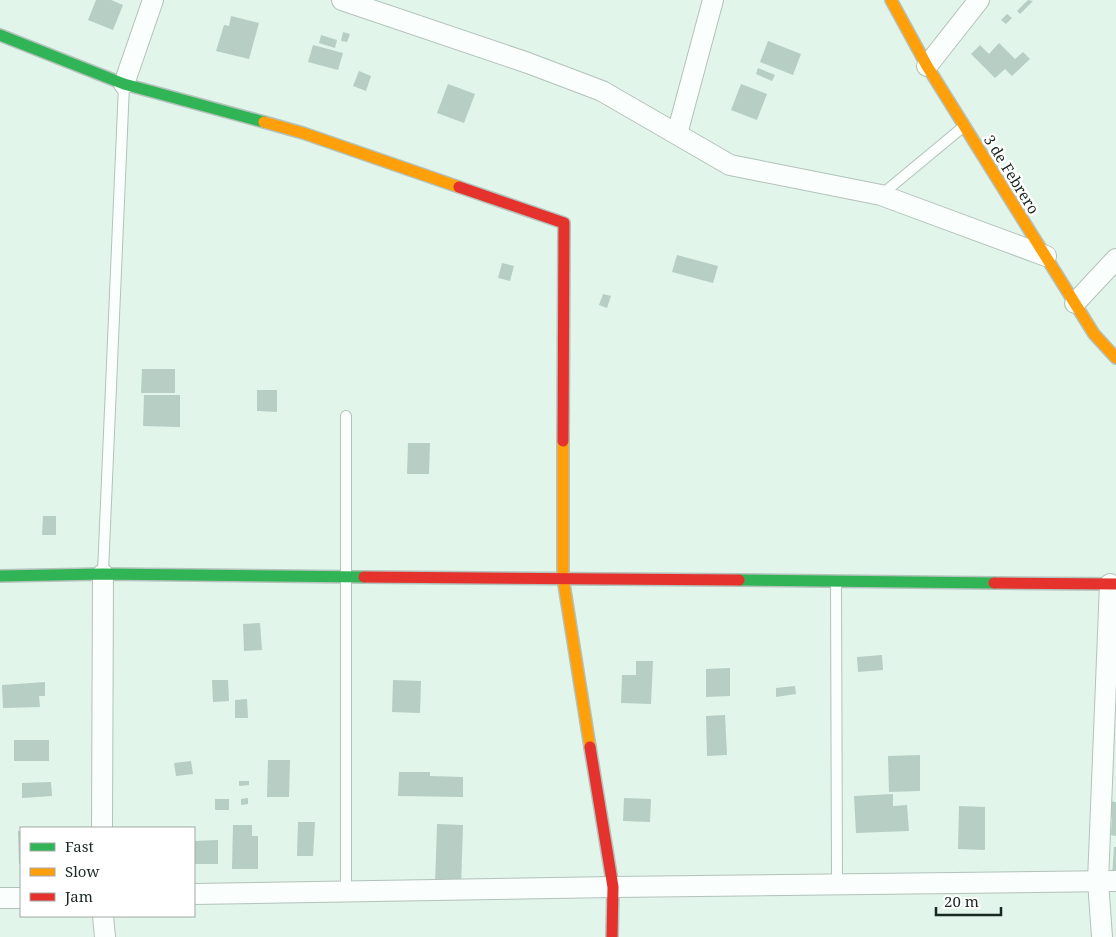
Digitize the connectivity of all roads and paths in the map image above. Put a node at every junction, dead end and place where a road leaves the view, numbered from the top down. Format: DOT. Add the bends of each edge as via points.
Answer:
graph roads {
  1 [pos="152,0"];
  2 [pos="342,0"];
  3 [pos="713,0"];
  4 [pos="891,0"];
  5 [pos="979,0"];
  6 [pos="0,35"];
  7 [pos="927,66"];
  8 [pos="124,84"];
  9 [pos="965,126"];
  10 [pos="677,134"];
  11 [pos="881,195"];
  12 [pos="1046,256"];
  13 [pos="1116,259"];
  14 [pos="1075,304"];
  15 [pos="1116,358"];
  16 [pos="346,416"];
  17 [pos="103,574"];
  18 [pos="0,576"];
  19 [pos="346,576"];
  20 [pos="562,578"];
  21 [pos="836,581"];
  22 [pos="1113,584"];
  23 [pos="102,827"];
  24 [pos="1107,881"];
  25 [pos="837,884"];
  26 [pos="613,887"];
  27 [pos="346,891"];
  28 [pos="195,894"];
  29 [pos="0,898"];
  30 [pos="20,898"];
  31 [pos="103,917"];
  32 [pos="105,937"];
  33 [pos="612,937"];
  34 [pos="1102,937"];
  1 -- 8 [label="street"];
  2 -- 10 [label="street" via="602,91"];
  3 -- 10 [label="street"];
  4 -- 7 [label="street, 3 de Febrero"];
  5 -- 7 [label="street"];
  6 -- 8 [label="street"];
  7 -- 9 [label="street, 3 de Febrero"];
  8 -- 17 [label="lane"];
  8 -- 20 [label="street" via="303,133 564,223"];
  9 -- 11 [label="lane"];
  9 -- 12 [label="street, 3 de Febrero"];
  10 -- 11 [label="street" via="730,165"];
  11 -- 12 [label="street"];
  12 -- 14 [label="street, 3 de Febrero"];
  13 -- 14 [label="street"];
  14 -- 15 [label="street, 3 de Febrero" via="1094,334"];
  16 -- 19 [label="lane"];
  17 -- 18 [label="street"];
  17 -- 19 [label="street"];
  17 -- 23 [label="street"];
  19 -- 20 [label="street"];
  19 -- 27 [label="lane"];
  20 -- 21 [label="street"];
  20 -- 26 [label="street"];
  21 -- 22 [label="street"];
  21 -- 25 [label="lane"];
  22 -- 24 [label="street"];
  24 -- 25 [label="street"];
  24 -- 34 [label="street"];
  25 -- 26 [label="street"];
  26 -- 27 [label="street"];
  26 -- 33 [label="street"];
  27 -- 28 [label="street"];
  29 -- 30 [label="street"];
  31 -- 32 [label="street"];
}
